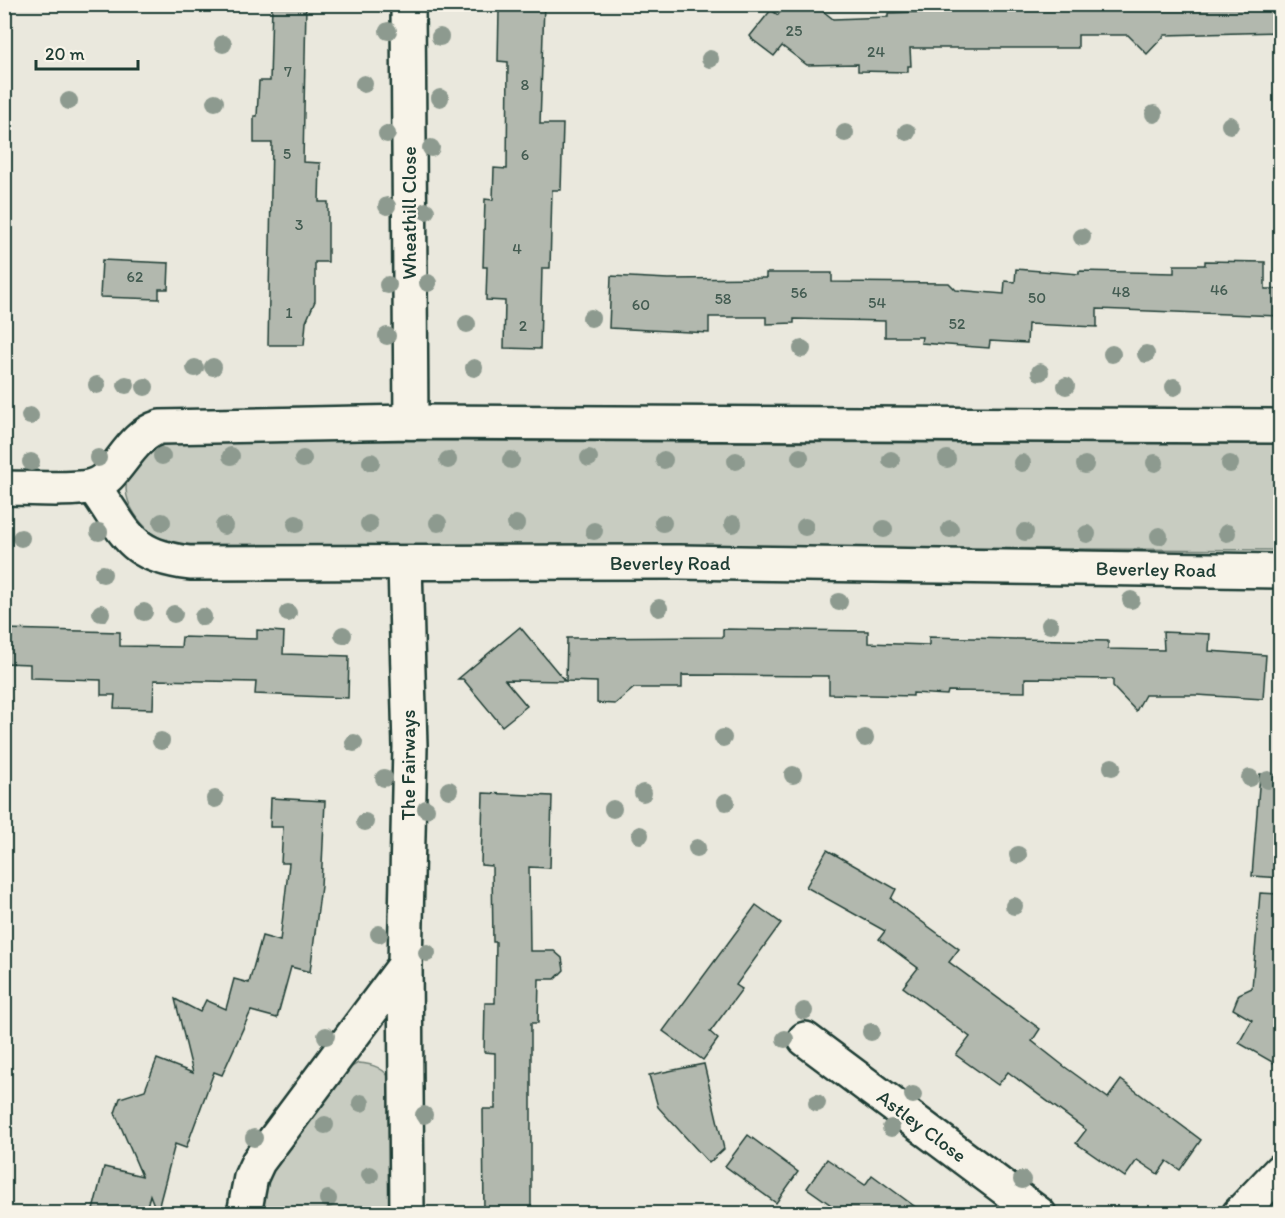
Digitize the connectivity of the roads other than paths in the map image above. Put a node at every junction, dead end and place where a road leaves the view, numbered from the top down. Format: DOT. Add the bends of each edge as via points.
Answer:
graph roads {
  1 [pos="408,4"];
  2 [pos="411,422"];
  3 [pos="1281,426"];
  4 [pos="93,486"];
  5 [pos="4,488"];
  6 [pos="405,564"];
  7 [pos="1281,571"];
  8 [pos="405,965"];
  9 [pos="805,1039"];
  10 [pos="1281,1171"];
  11 [pos="244,1214"];
  12 [pos="407,1214"];
  13 [pos="1039,1214"];
  14 [pos="1239,1214"];
  1 -- 2 [label="street, Wheathill Close"];
  2 -- 3 [label="street"];
  2 -- 4 [label="street" via="160,427 141,436"];
  4 -- 5 [label="street"];
  4 -- 6 [label="street, Beverley Road" via="127,536 160,559 190,563"];
  6 -- 7 [label="street, Beverley Road" via="679,562"];
  6 -- 8 [label="street, The Fairways" via="410,747"];
  8 -- 11 [label="street" via="258,1162"];
  8 -- 12 [label="street, The Fairways"];
  9 -- 13 [label="street, Astley Close"];
  10 -- 14 [label="street"];
}
